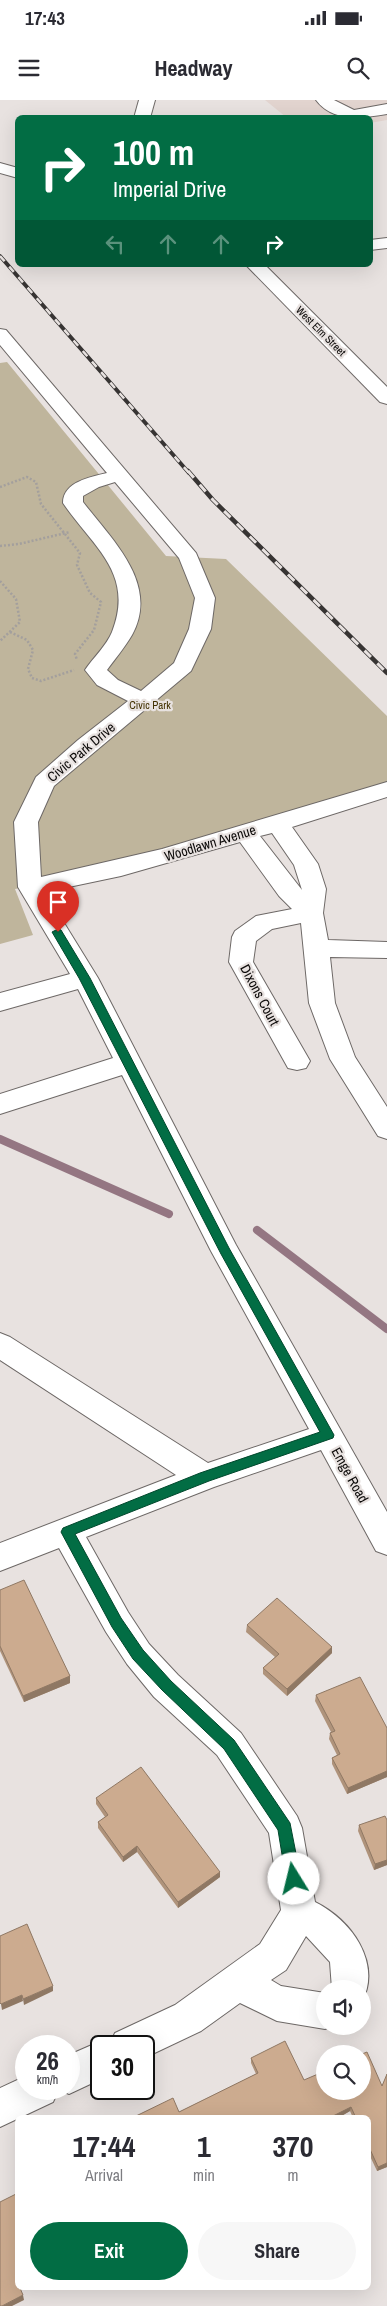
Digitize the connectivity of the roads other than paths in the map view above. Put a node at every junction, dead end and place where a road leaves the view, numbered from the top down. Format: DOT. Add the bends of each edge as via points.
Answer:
graph roads {
  1 [pos="147,100"];
  2 [pos="324,100"];
  3 [pos="387,109"];
  4 [pos="143,115"];
  5 [pos="0,168"];
  6 [pos="15,172"];
  7 [pos="387,243"];
  8 [pos="373,245"];
  9 [pos="259,267"];
  10 [pos="0,334"];
  11 [pos="387,398"];
  12 [pos="120,475"];
  13 [pos="144,700"];
  14 [pos="387,789"];
  15 [pos="277,823"];
  16 [pos="244,832"];
  17 [pos="30,887"];
  18 [pos="311,914"];
  19 [pos="317,948"];
  20 [pos="387,950"];
  21 [pos="84,978"];
  22 [pos="0,1002"];
  23 [pos="297,1061"];
  24 [pos="128,1063"];
  25 [pos="0,1104"];
  26 [pos="387,1129"];
  27 [pos="0,1346"];
  28 [pos="328,1435"];
  29 [pos="205,1477"];
  30 [pos="67,1532"];
  31 [pos="387,1541"];
  32 [pos="0,1556"];
  33 [pos="299,1912"];
  34 [pos="349,1980"];
  35 [pos="238,1982"];
  36 [pos="316,2010"];
  37 [pos="152,2035"];
  38 [pos="17,2100"];
  39 [pos="0,2108"];
  1 -- 4 [label="street"];
  2 -- 3 [label="street" via="342,114 349,115"];
  5 -- 6 [label="street"];
  7 -- 8 [label="street"];
  9 -- 11 [label="street, West Elm Street"];
  10 -- 12 [label="street, Civic Park Drive"];
  12 -- 13 [label="street, Civic Park Drive" via="189,557 205,598 200,629 183,666"];
  12 -- 13 [label="street" via="92,483 73,494 74,502 128,580 130,606 122,634 89,670"];
  13 -- 17 [label="street, Civic Park Drive" via="44,782 26,822"];
  14 -- 15 [label="street, Woodlawn Avenue"];
  15 -- 16 [label="street, Woodlawn Avenue"];
  15 -- 18 [label="street" via="306,864 314,889"];
  16 -- 17 [label="street, Woodlawn Avenue" via="146,862"];
  16 -- 18 [label="street" via="287,890"];
  17 -- 21 [label="street, Civic Park Drive"];
  18 -- 19 [label="street"];
  18 -- 23 [label="street, Dixons Court" via="265,922 244,937 241,962"];
  19 -- 20 [label="street"];
  19 -- 26 [label="street" via="322,1003 340,1051"];
  21 -- 22 [label="street"];
  21 -- 24 [label="street, Civic Park Drive"];
  24 -- 25 [label="street"];
  24 -- 28 [label="street, Civic Park Drive" via="225,1251"];
  27 -- 29 [label="street"];
  28 -- 29 [label="street"];
  28 -- 31 [label="street, Emge Road"];
  29 -- 30 [label="street"];
  30 -- 32 [label="street"];
  30 -- 33 [label="street" via="138,1654 166,1686 229,1744 285,1828"];
  33 -- 34 [label="street" via="317,1922 348,1955"];
  33 -- 35 [label="street" via="273,1957"];
  35 -- 36 [label="street" via="276,2003"];
  35 -- 37 [label="street" via="188,2018"];
  38 -- 39 [label="street"];
}
